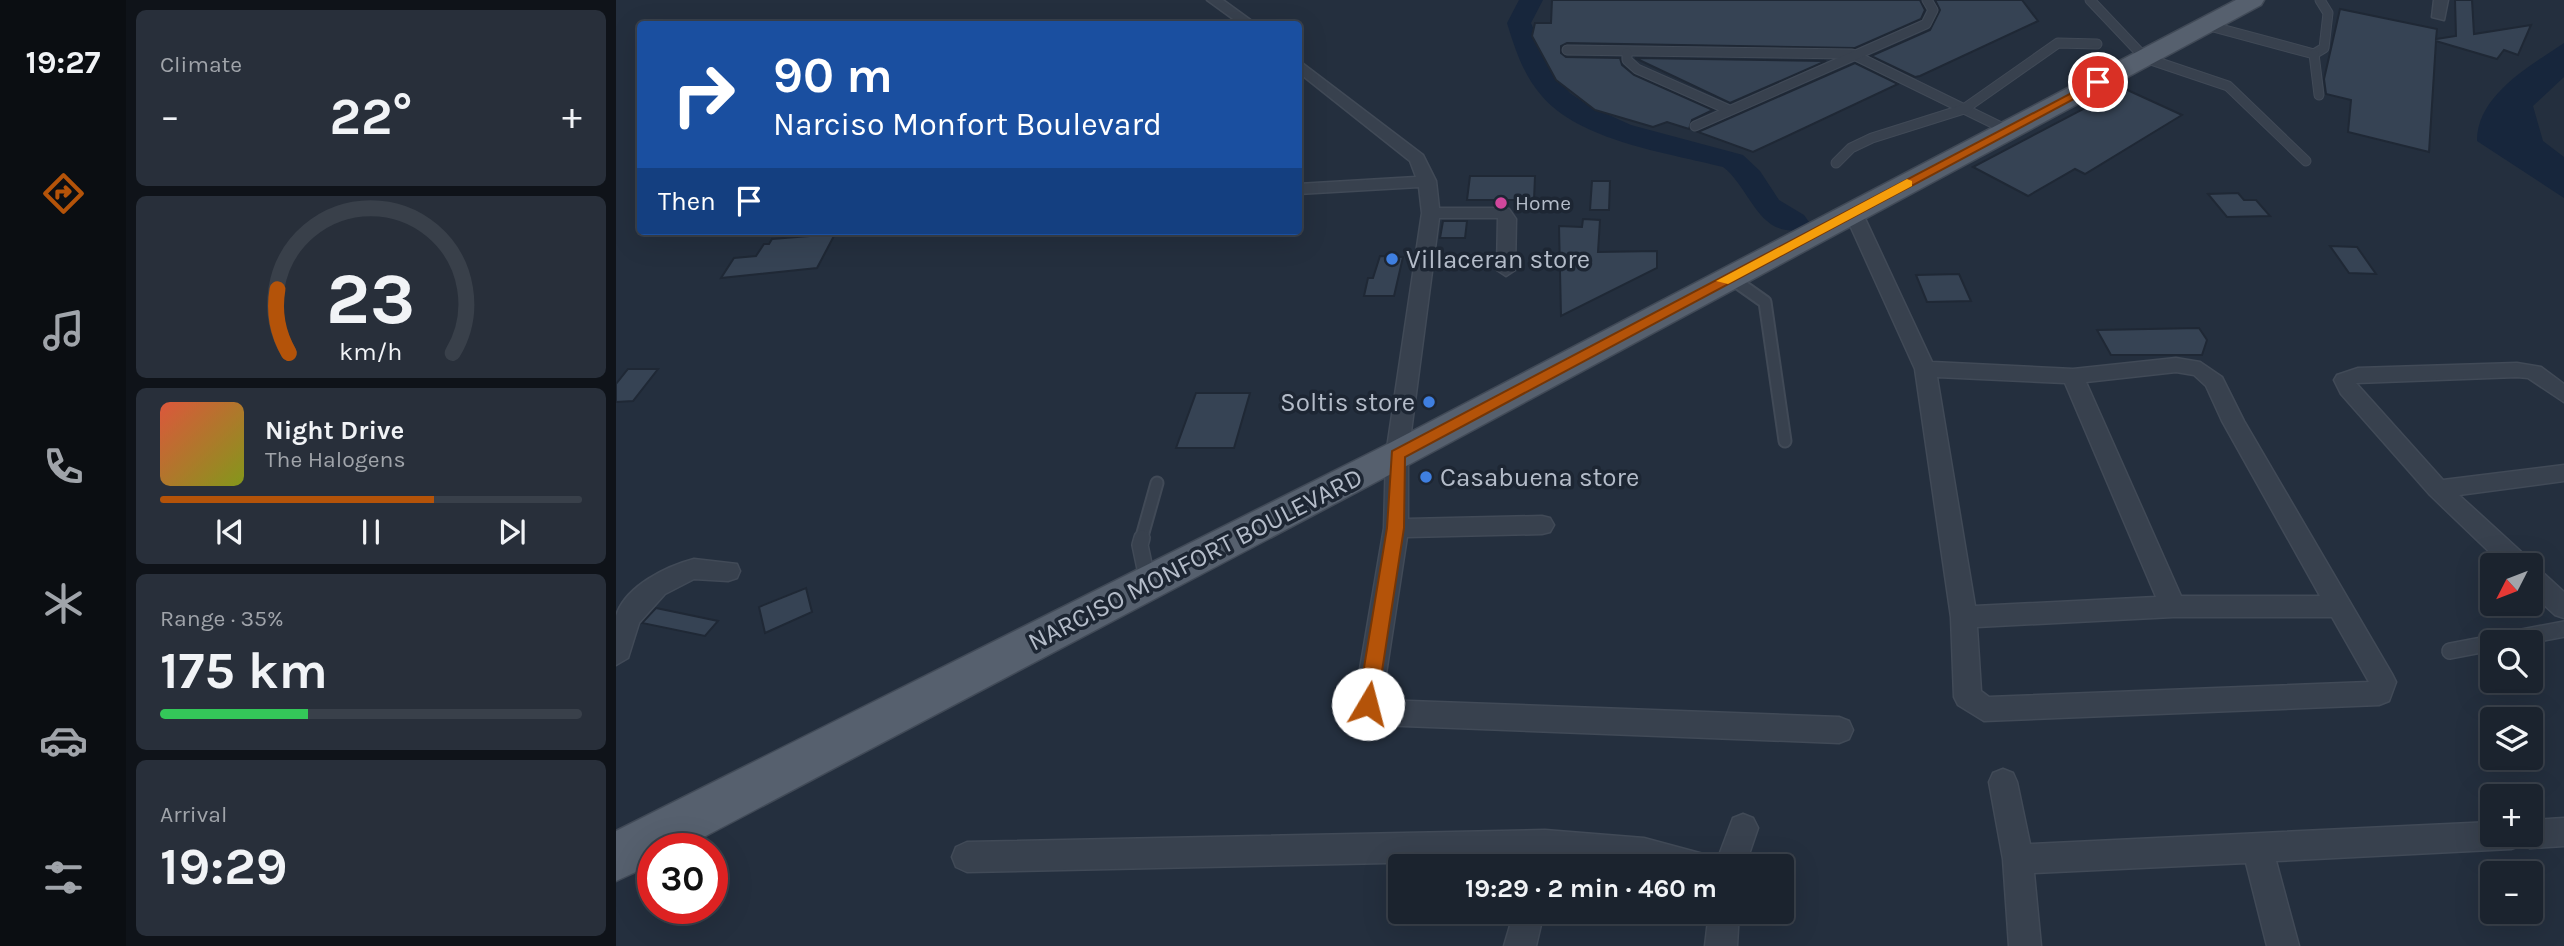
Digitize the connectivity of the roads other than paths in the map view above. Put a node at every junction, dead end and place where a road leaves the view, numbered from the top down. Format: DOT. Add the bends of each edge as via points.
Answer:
graph roads {
  1 [pos="1214,0"];
  2 [pos="1927,0"];
  3 [pos="2090,0"];
  4 [pos="2253,0"];
  5 [pos="2320,0"];
  6 [pos="2441,0"];
  7 [pos="2438,17"];
  8 [pos="1245,21"];
  9 [pos="2206,24"];
  10 [pos="2097,44"];
  11 [pos="1567,50"];
  12 [pos="1628,53"];
  13 [pos="2314,54"];
  14 [pos="1860,55"];
  15 [pos="2145,58"];
  16 [pos="1302,67"];
  17 [pos="2319,95"];
  18 [pos="1727,109"];
  19 [pos="1964,109"];
  20 [pos="1695,126"];
  21 [pos="2007,130"];
  22 [pos="2306,161"];
  23 [pos="1836,163"];
  24 [pos="1426,181"];
  25 [pos="1302,188"];
  26 [pos="1853,212"];
  27 [pos="1431,213"];
  28 [pos="1506,270"];
  29 [pos="1731,277"];
  30 [pos="1925,369"];
  31 [pos="2073,376"];
  32 [pos="2564,395"];
  33 [pos="1785,441"];
  34 [pos="1397,455"];
  35 [pos="2564,473"];
  36 [pos="1157,483"];
  37 [pos="2438,489"];
  38 [pos="1542,525"];
  39 [pos="1396,528"];
  40 [pos="2506,553"];
  41 [pos="727,571"];
  42 [pos="1148,583"];
  43 [pos="2543,588"];
  44 [pos="2342,606"];
  45 [pos="2172,607"];
  46 [pos="2564,608"];
  47 [pos="1964,617"];
  48 [pos="2564,629"];
  49 [pos="2543,633"];
  50 [pos="2480,646"];
  51 [pos="2450,651"];
  52 [pos="616,654"];
  53 [pos="1839,730"];
  54 [pos="2003,782"];
  55 [pos="1743,828"];
  56 [pos="2564,832"];
  57 [pos="2543,833"];
  58 [pos="2480,837"];
  59 [pos="2257,848"];
  60 [pos="1593,854"];
  61 [pos="1648,854"];
  62 [pos="1734,854"];
  63 [pos="1388,856"];
  64 [pos="616,857"];
  65 [pos="967,857"];
  66 [pos="2018,859"];
  67 [pos="1526,924"];
  68 [pos="1723,924"];
  69 [pos="1520,946"];
  70 [pos="1721,946"];
  71 [pos="2025,946"];
  72 [pos="2283,946"];
  1 -- 8 [label="street"];
  2 -- 14 [label="lane" via="1933,9 1926,24"];
  3 -- 15 [label="lane"];
  4 -- 9 [label="main road, NARCISO MONFORT BOULEVARD"];
  5 -- 13 [label="lane" via="2328,13 2325,48"];
  6 -- 7 [label="street"];
  9 -- 13 [label="lane"];
  9 -- 15 [label="main road, NARCISO MONFORT BOULEVARD"];
  10 -- 19 [label="lane" via="2058,43"];
  11 -- 12 [label="lane"];
  12 -- 14 [label="lane" via="1829,51"];
  12 -- 18 [label="lane" via="1627,60 1637,69"];
  13 -- 17 [label="lane"];
  14 -- 18 [label="lane"];
  14 -- 19 [label="lane"];
  15 -- 21 [label="main road, NARCISO MONFORT BOULEVARD"];
  15 -- 22 [label="lane" via="2228,86"];
  16 -- 24 [label="street" via="1417,159"];
  18 -- 20 [label="lane"];
  19 -- 21 [label="lane"];
  19 -- 23 [label="lane" via="1872,138 1851,148"];
  21 -- 26 [label="main road, NARCISO MONFORT BOULEVARD"];
  24 -- 25 [label="street"];
  24 -- 27 [label="street"];
  26 -- 29 [label="main road, NARCISO MONFORT BOULEVARD"];
  26 -- 30 [label="street"];
  27 -- 28 [label="street" via="1503,213 1507,219"];
  27 -- 34 [label="street"];
  29 -- 33 [label="lane" via="1765,302"];
  29 -- 34 [label="main road, NARCISO MONFORT BOULEVARD"];
  30 -- 31 [label="street"];
  30 -- 47 [label="street"];
  31 -- 44 [label="street" via="2176,365 2200,369 2215,382 2233,421"];
  31 -- 45 [label="street"];
  32 -- 37 [label="street" via="2534,372 2517,370 2358,375 2344,380"];
  34 -- 39 [label="street"];
  34 -- 42 [label="main road, NARCISO MONFORT BOULEVARD"];
  35 -- 37 [label="street"];
  36 -- 42 [label="lane" via="1140,545"];
  37 -- 40 [label="street"];
  38 -- 39 [label="street"];
  39 -- 53 [label="street" via="1368,692 1368,704 1378,713"];
  41 -- 52 [label="street" via="693,569 652,591 629,614"];
  42 -- 64 [label="main road, NARCISO MONFORT BOULEVARD"];
  43 -- 46 [label="street"];
  44 -- 45 [label="street"];
  44 -- 47 [label="street" via="2383,682 2379,693 1984,709 1968,697"];
  45 -- 47 [label="street"];
  48 -- 49 [label="lane"];
  50 -- 51 [label="lane"];
  54 -- 66 [label="street"];
  55 -- 62 [label="street"];
  56 -- 57 [label="street"];
  58 -- 59 [label="street"];
  59 -- 66 [label="street"];
  59 -- 72 [label="street"];
  60 -- 61 [label="street"];
  63 -- 65 [label="street"];
  66 -- 71 [label="street"];
  67 -- 69 [label="street"];
  68 -- 70 [label="street"];
}
